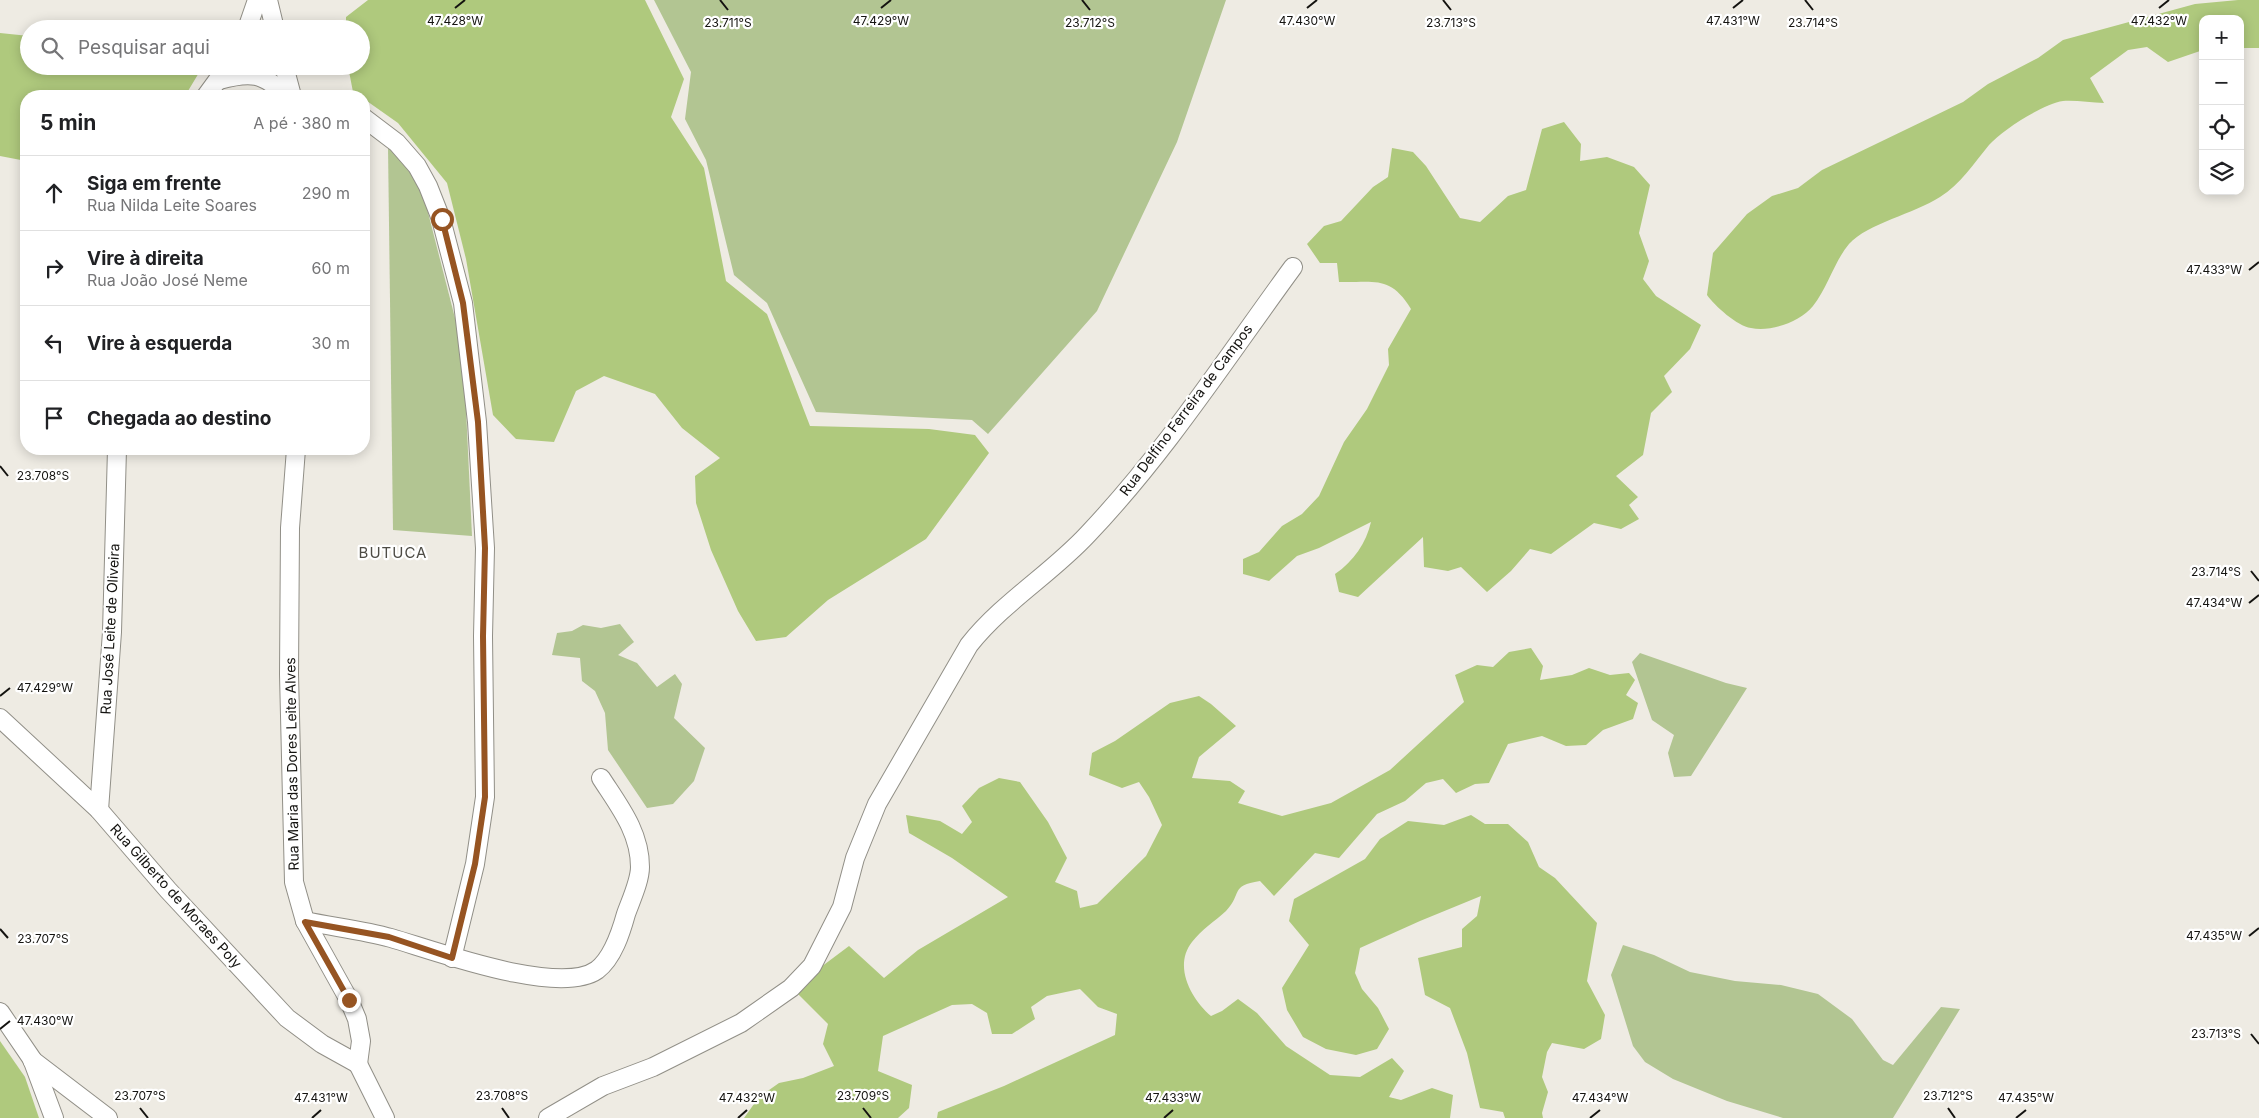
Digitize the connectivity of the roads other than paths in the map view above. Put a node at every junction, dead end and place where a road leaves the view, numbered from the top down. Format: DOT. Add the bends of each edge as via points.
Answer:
graph roads {
  1 [pos="257,0"];
  2 [pos="268,0"];
  3 [pos="249,20"];
  4 [pos="273,20"];
  5 [pos="222,75"];
  6 [pos="252,75"];
  7 [pos="286,75"];
  8 [pos="210,90"];
  9 [pos="282,90"];
  10 [pos="289,90"];
  11 [pos="370,123"];
  12 [pos="1293,267"];
  13 [pos="117,455"];
  14 [pos="296,455"];
  15 [pos="0,718"];
  16 [pos="600,778"];
  17 [pos="99,810"];
  18 [pos="305,922"];
  19 [pos="452,958"];
  20 [pos="0,1012"];
  21 [pos="32,1059"];
  22 [pos="358,1064"];
  23 [pos="54,1118"];
  24 [pos="108,1118"];
  25 [pos="385,1118"];
  26 [pos="548,1118"];
  1 -- 3 [label="street"];
  2 -- 4 [label="street"];
  5 -- 8 [label="street"];
  6 -- 9 [label="street"];
  7 -- 10 [label="street"];
  11 -- 19 [label="street" via="397,143 417,166 442,219 463,303 478,422 485,548 485,797 475,864"];
  12 -- 26 [label="street, Rua Delfino Ferreira de Campos" via="1156,454 1122,495 1087,535 1010,602 970,645 877,804 855,858 842,907 812,966 791,988 741,1023 653,1068 603,1086"];
  13 -- 17 [label="street, Rua José Leite de Oliveira" via="112,632"];
  14 -- 18 [label="street, Rua Maria das Dores Leite Alves" via="290,528 289,684 294,882"];
  15 -- 17 [label="street, Rua Gilberto de Moraes Poly"];
  16 -- 19 [label="street" via="635,831 640,868 616,946 597,970 574,978 544,977"];
  17 -- 22 [label="street, Rua Gilberto de Moraes Poly" via="287,1018 322,1044"];
  18 -- 19 [label="street" via="389,937"];
  18 -- 22 [label="street, Rua Maria das Dores Leite Alves" via="357,1019 361,1041"];
  20 -- 21 [label="street"];
  21 -- 23 [label="street"];
  21 -- 24 [label="street"];
  22 -- 25 [label="street"];
}
